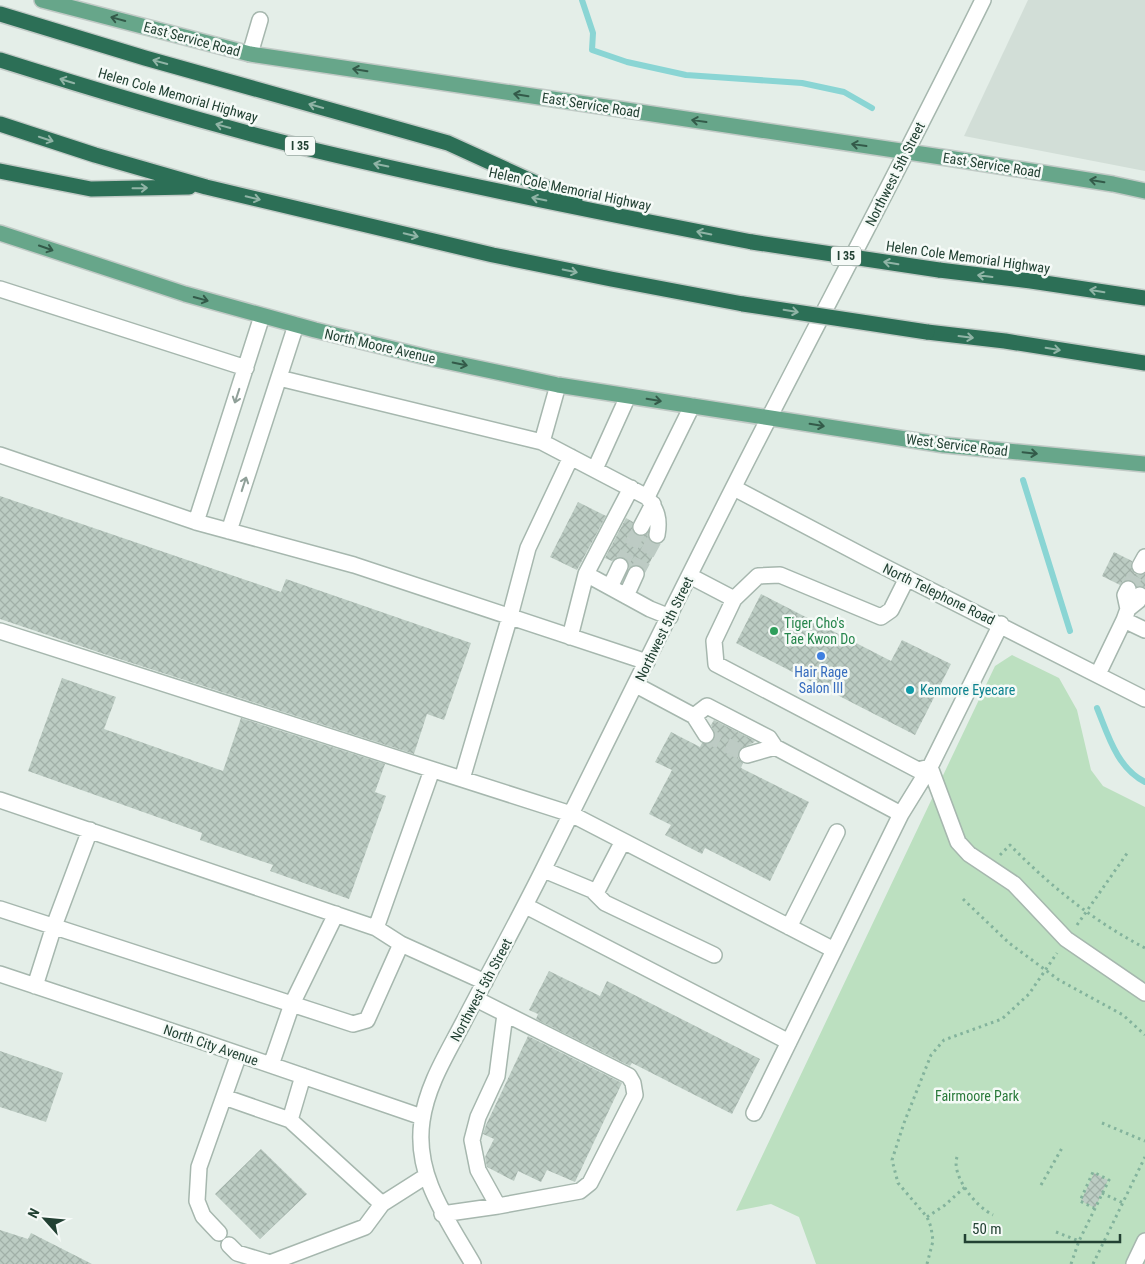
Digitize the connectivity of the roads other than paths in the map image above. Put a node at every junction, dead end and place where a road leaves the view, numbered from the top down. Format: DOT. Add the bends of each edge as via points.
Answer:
graph roads {
  1 [pos="42,0"];
  2 [pos="983,0"];
  3 [pos="0,14"];
  4 [pos="260,20"];
  5 [pos="250,54"];
  6 [pos="0,60"];
  7 [pos="0,124"];
  8 [pos="908,152"];
  9 [pos="0,172"];
  10 [pos="206,187"];
  11 [pos="1145,190"];
  12 [pos="604,214"];
  13 [pos="0,233"];
  14 [pos="0,289"];
  15 [pos="1145,298"];
  16 [pos="262,316"];
  17 [pos="296,325"];
  18 [pos="1145,362"];
  19 [pos="246,368"];
  20 [pos="279,378"];
  21 [pos="558,384"];
  22 [pos="628,396"];
  23 [pos="692,406"];
  24 [pos="769,417"];
  25 [pos="542,442"];
  26 [pos="0,455"];
  27 [pos="571,457"];
  28 [pos="1145,464"];
  29 [pos="595,469"];
  30 [pos="631,488"];
  31 [pos="734,488"];
  32 [pos="650,500"];
  33 [pos="196,522"];
  34 [pos="641,527"];
  35 [pos="229,531"];
  36 [pos="657,535"];
  37 [pos="620,566"];
  38 [pos="586,574"];
  39 [pos="636,574"];
  40 [pos="690,576"];
  41 [pos="908,578"];
  42 [pos="610,587"];
  43 [pos="1134,592"];
  44 [pos="626,596"];
  45 [pos="734,599"];
  46 [pos="1126,614"];
  47 [pos="510,616"];
  48 [pos="670,617"];
  49 [pos="1001,624"];
  50 [pos="1145,630"];
  51 [pos="0,631"];
  52 [pos="570,637"];
  53 [pos="647,662"];
  54 [pos="1092,672"];
  55 [pos="636,686"];
  56 [pos="1145,698"];
  57 [pos="694,716"];
  58 [pos="706,735"];
  59 [pos="775,747"];
  60 [pos="747,755"];
  61 [pos="930,767"];
  62 [pos="432,770"];
  63 [pos="462,779"];
  64 [pos="0,800"];
  65 [pos="571,814"];
  66 [pos="900,814"];
  67 [pos="90,830"];
  68 [pos="837,832"];
  69 [pos="623,841"];
  70 [pos="544,870"];
  71 [pos="592,890"];
  72 [pos="526,906"];
  73 [pos="0,909"];
  74 [pos="336,914"];
  75 [pos="54,926"];
  76 [pos="789,927"];
  77 [pos="376,928"];
  78 [pos="401,944"];
  79 [pos="834,950"];
  80 [pos="714,955"];
  81 [pos="0,974"];
  82 [pos="485,982"];
  83 [pos="35,986"];
  84 [pos="1145,993"];
  85 [pos="476,999"];
  86 [pos="292,1004"];
  87 [pos="505,1014"];
  88 [pos="789,1042"];
  89 [pos="239,1054"];
  90 [pos="271,1066"];
  91 [pos="302,1076"];
  92 [pos="224,1097"];
  93 [pos="754,1113"];
  94 [pos="422,1117"];
  95 [pos="290,1120"];
  96 [pos="426,1176"];
  97 [pos="382,1204"];
  98 [pos="498,1206"];
  99 [pos="442,1214"];
  100 [pos="219,1233"];
  101 [pos="1145,1241"];
  102 [pos="230,1245"];
  103 [pos="473,1264"];
  104 [pos="1134,1264"];
  5 -- 1 [label="main road, East Service Road, one-way"];
  2 -- 8 [label="street, Northwest 5th Street"];
  12 -- 3 [label="highway, one-way" via="448,143"];
  4 -- 5 [label="street"];
  8 -- 5 [label="main road, East Service Road, one-way"];
  12 -- 6 [label="highway, Helen Cole Memorial Highway / I 35, one-way" via="317,151 138,103"];
  7 -- 10 [label="highway, one-way"];
  11 -- 8 [label="main road, East Service Road, one-way"];
  8 -- 24 [label="street, Northwest 5th Street"];
  9 -- 10 [label="highway, one-way" via="91,188"];
  10 -- 18 [label="highway, one-way, bridge" via="492,255 743,304"];
  15 -- 12 [label="highway, Helen Cole Memorial Highway / I 35, one-way, bridge" via="752,242"];
  13 -- 16 [label="main road, North Moore Avenue, one-way"];
  14 -- 19 [label="street"];
  16 -- 17 [label="main road, North Moore Avenue"];
  16 -- 19 [label="street"];
  17 -- 20 [label="street"];
  17 -- 21 [label="main road, North Moore Avenue, one-way" via="430,358"];
  19 -- 33 [label="street, one-way"];
  20 -- 25 [label="street"];
  35 -- 20 [label="street, one-way"];
  21 -- 22 [label="main road, North Moore Avenue"];
  21 -- 25 [label="street"];
  22 -- 23 [label="main road, North Moore Avenue, one-way"];
  22 -- 29 [label="street"];
  23 -- 24 [label="main road, North Moore Avenue"];
  23 -- 32 [label="street"];
  24 -- 28 [label="main road, West Service Road, one-way" via="944,445"];
  24 -- 31 [label="street, Northwest 5th Street"];
  25 -- 27 [label="street"];
  26 -- 33 [label="street"];
  27 -- 29 [label="street"];
  27 -- 47 [label="street" via="528,548"];
  29 -- 30 [label="street"];
  30 -- 32 [label="street"];
  30 -- 38 [label="street"];
  31 -- 40 [label="street, Northwest 5th Street"];
  31 -- 41 [label="street, North Telephone Road"];
  32 -- 34 [label="street"];
  32 -- 36 [label="street" via="660,521"];
  33 -- 35 [label="street"];
  35 -- 47 [label="street" via="354,564"];
  37 -- 42 [label="street"];
  38 -- 42 [label="street"];
  38 -- 52 [label="street"];
  39 -- 44 [label="street"];
  40 -- 45 [label="street"];
  40 -- 48 [label="street, Northwest 5th Street"];
  41 -- 45 [label="street" via="891,610 881,617 780,575 758,576"];
  41 -- 49 [label="street, North Telephone Road"];
  42 -- 44 [label="street"];
  43 -- 46 [label="street" via="1125,595"];
  44 -- 48 [label="street"];
  45 -- 61 [label="street" via="714,641 716,664 918,770"];
  46 -- 50 [label="street"];
  46 -- 54 [label="street"];
  47 -- 52 [label="street"];
  47 -- 63 [label="street"];
  48 -- 53 [label="street, Northwest 5th Street"];
  49 -- 54 [label="street, North Telephone Road"];
  49 -- 61 [label="street"];
  51 -- 62 [label="street"];
  52 -- 53 [label="street"];
  53 -- 55 [label="street, Northwest 5th Street"];
  54 -- 56 [label="street, North Telephone Road"];
  55 -- 57 [label="street"];
  55 -- 65 [label="street, Northwest 5th Street"];
  57 -- 58 [label="street"];
  57 -- 59 [label="street" via="707,706 769,738"];
  59 -- 60 [label="street"];
  59 -- 66 [label="street"];
  61 -- 66 [label="street"];
  61 -- 84 [label="street" via="958,842 969,854 1014,884 1066,939"];
  62 -- 63 [label="street"];
  62 -- 77 [label="street"];
  63 -- 65 [label="street"];
  64 -- 67 [label="street"];
  65 -- 69 [label="street"];
  65 -- 70 [label="street, Northwest 5th Street"];
  66 -- 79 [label="street"];
  67 -- 74 [label="street"];
  67 -- 75 [label="street"];
  68 -- 76 [label="street"];
  69 -- 71 [label="street" via="598,889"];
  69 -- 76 [label="street"];
  70 -- 71 [label="street"];
  70 -- 72 [label="street, Northwest 5th Street"];
  71 -- 80 [label="street" via="605,903"];
  72 -- 82 [label="street, Northwest 5th Street"];
  72 -- 88 [label="street"];
  73 -- 75 [label="street"];
  74 -- 77 [label="street"];
  74 -- 86 [label="street"];
  75 -- 83 [label="street"];
  75 -- 86 [label="street"];
  76 -- 79 [label="street"];
  77 -- 78 [label="street"];
  78 -- 82 [label="street"];
  78 -- 86 [label="street" via="367,1020 353,1024"];
  79 -- 88 [label="street"];
  81 -- 83 [label="street, North City Avenue"];
  82 -- 85 [label="street, Northwest 5th Street"];
  83 -- 89 [label="street, North City Avenue"];
  85 -- 87 [label="street"];
  85 -- 94 [label="street, Northwest 5th Street" via="431,1083"];
  86 -- 90 [label="street"];
  87 -- 98 [label="street" via="497,1076 478,1117 472,1140 478,1170"];
  87 -- 98 [label="street" via="629,1076 635,1095 590,1183 580,1191"];
  88 -- 93 [label="street"];
  89 -- 90 [label="street, North City Avenue"];
  89 -- 92 [label="street"];
  90 -- 91 [label="street, North City Avenue"];
  91 -- 94 [label="street, North City Avenue"];
  91 -- 95 [label="street"];
  92 -- 95 [label="street"];
  92 -- 100 [label="street" via="199,1167 197,1201 204,1216"];
  94 -- 96 [label="street, Northwest 5th Street" via="420,1140"];
  95 -- 97 [label="street"];
  96 -- 97 [label="street"];
  96 -- 99 [label="street, Northwest 5th Street"];
  97 -- 102 [label="street" via="365,1227 270,1262 237,1253"];
  98 -- 99 [label="street"];
  99 -- 103 [label="street, Northwest 5th Street"];
  101 -- 104 [label="street"];
}
